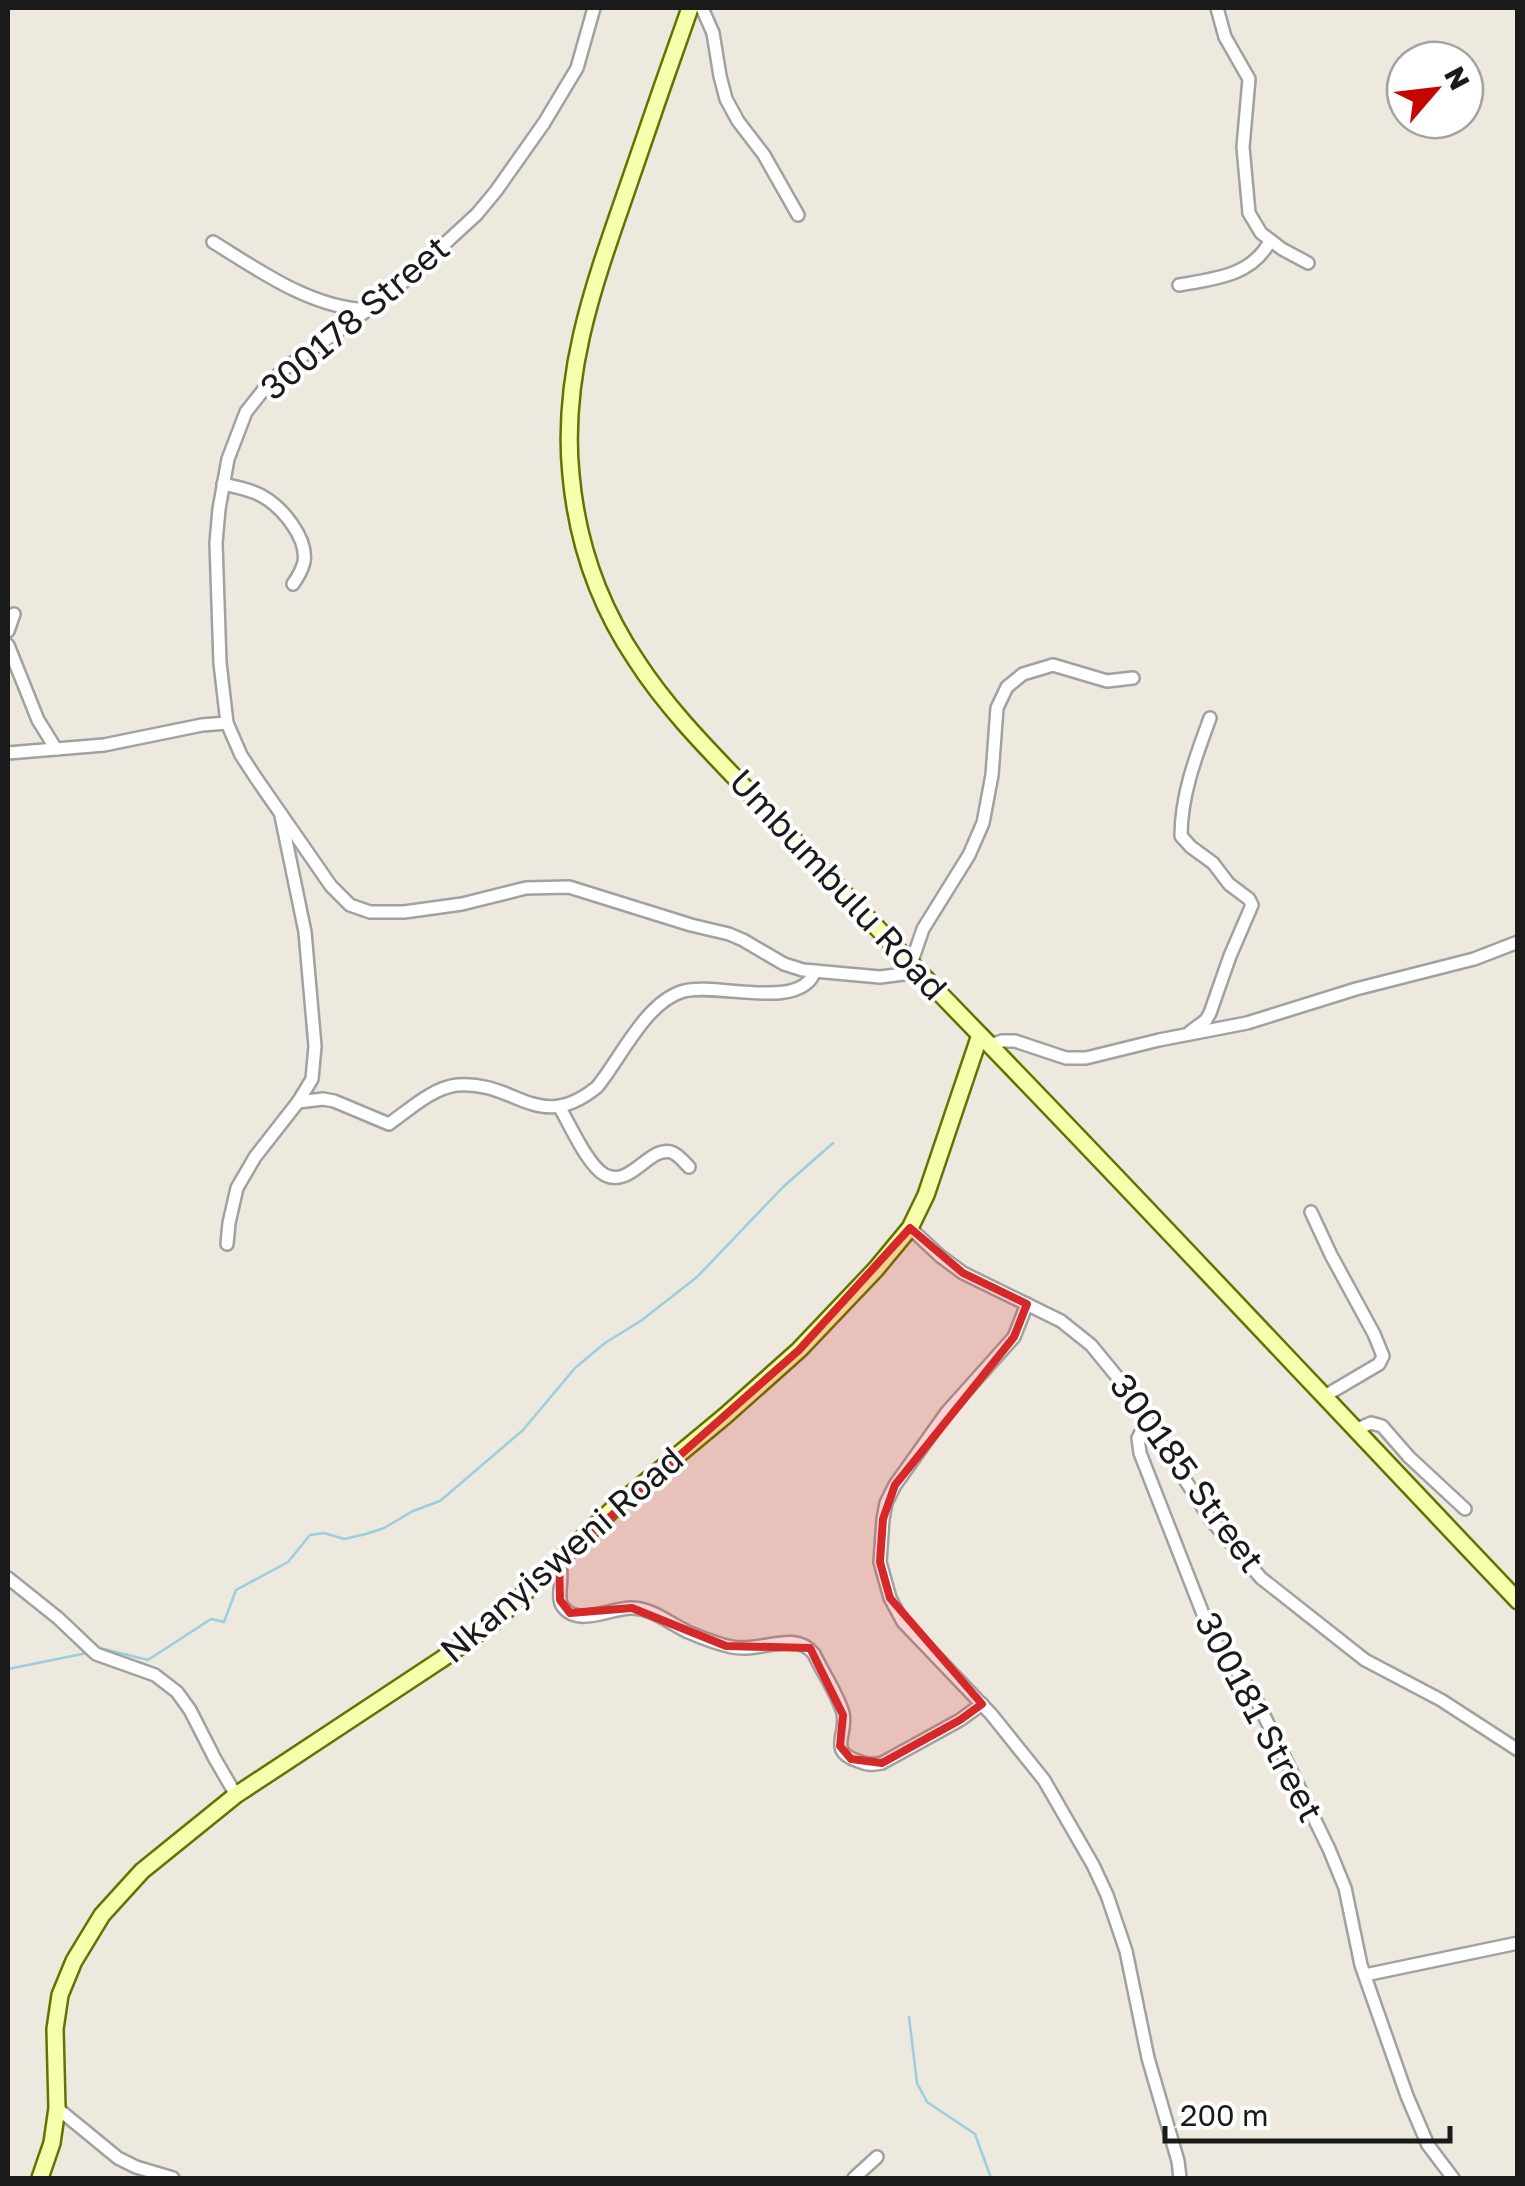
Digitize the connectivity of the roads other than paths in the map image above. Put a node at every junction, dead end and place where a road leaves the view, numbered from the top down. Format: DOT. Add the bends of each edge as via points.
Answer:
graph roads {
  1 [pos="594,8"];
  2 [pos="690,8"];
  3 [pos="702,8"];
  4 [pos="1217,8"];
  5 [pos="798,215"];
  6 [pos="1270,241"];
  7 [pos="213,242"];
  8 [pos="1308,264"];
  9 [pos="1179,285"];
  10 [pos="370,310"];
  11 [pos="223,484"];
  12 [pos="293,584"];
  13 [pos="14,614"];
  14 [pos="8,632"];
  15 [pos="8,645"];
  16 [pos="1133,678"];
  17 [pos="1210,718"];
  18 [pos="227,723"];
  19 [pos="56,749"];
  20 [pos="8,753"];
  21 [pos="280,812"];
  22 [pos="1518,942"];
  23 [pos="915,968"];
  24 [pos="815,970"];
  25 [pos="1187,1035"];
  26 [pos="985,1040"];
  27 [pos="298,1102"];
  28 [pos="560,1108"];
  29 [pos="689,1167"];
  30 [pos="1311,1212"];
  31 [pos="910,1228"];
  32 [pos="226,1244"];
  33 [pos="1027,1304"];
  34 [pos="1323,1397"];
  35 [pos="1147,1421"];
  36 [pos="1356,1430"];
  37 [pos="1465,1509"];
  38 [pos="559,1562"];
  39 [pos="8,1578"];
  40 [pos="1518,1601"];
  41 [pos="982,1704"];
  42 [pos="1518,1750"];
  43 [pos="236,1794"];
  44 [pos="1518,1943"];
  45 [pos="1364,1975"];
  46 [pos="57,2108"];
  47 [pos="878,2157"];
  48 [pos="40,2178"];
  49 [pos="173,2178"];
  50 [pos="854,2178"];
  51 [pos="1180,2178"];
  52 [pos="1453,2178"];
  1 -- 10 [label="street, 300178 Street" via="577,68 496,192"];
  2 -- 23 [label="main road, Umbumbulu Road" via="578,343 568,418 577,518 600,595 656,688"];
  3 -- 5 [label="street" via="726,99"];
  4 -- 6 [label="street" via="1249,78 1247,204 1256,228"];
  6 -- 8 [label="street"];
  6 -- 9 [label="street" via="1243,270"];
  7 -- 10 [label="street" via="318,300"];
  10 -- 11 [label="street, 300178 Street" via="269,383 246,412"];
  11 -- 12 [label="street" via="262,496 289,521 304,555"];
  11 -- 18 [label="street, 300178 Street" via="215,567"];
  13 -- 14 [label="street"];
  15 -- 19 [label="street"];
  16 -- 23 [label="street" via="1112,682 1052,666 1023,674 1007,687 997,708 983,823 923,930"];
  17 -- 25 [label="street" via="1189,777 1180,836 1251,902 1210,1013"];
  18 -- 19 [label="street"];
  18 -- 21 [label="street"];
  19 -- 20 [label="street"];
  21 -- 24 [label="street" via="331,886 350,905 370,912 569,887 729,934 784,964"];
  21 -- 27 [label="street" via="305,932 315,1046 312,1079"];
  22 -- 25 [label="street"];
  23 -- 24 [label="street" via="892,977"];
  23 -- 26 [label="main road, Umbumbulu Road"];
  24 -- 28 [label="street" via="804,984 777,993 703,989 674,995 647,1018 597,1087"];
  25 -- 26 [label="street" via="1075,1059 1014,1041"];
  26 -- 31 [label="main road, Nkanyisweni Road"];
  26 -- 34 [label="main road, Umbumbulu Road"];
  27 -- 28 [label="street" via="334,1101 389,1124 454,1085"];
  27 -- 32 [label="street" via="237,1188"];
  28 -- 29 [label="street" via="604,1174 626,1174 668,1151"];
  30 -- 34 [label="street" via="1382,1356"];
  31 -- 33 [label="street, 300185 Street" via="962,1273"];
  31 -- 38 [label="main road, Nkanyisweni Road" via="799,1350"];
  33 -- 35 [label="street, 300185 Street" via="1091,1345"];
  33 -- 41 [label="street" via="1014,1337 895,1484 880,1544 883,1578 903,1622"];
  34 -- 36 [label="main road, Umbumbulu Road"];
  35 -- 42 [label="street, 300185 Street" via="1211,1520 1260,1578 1365,1660"];
  35 -- 45 [label="street, 300181 Street" via="1138,1438 1140,1453 1201,1612 1254,1695 1330,1849"];
  36 -- 37 [label="street" via="1372,1422 1382,1426"];
  36 -- 40 [label="main road, Umbumbulu Road"];
  38 -- 41 [label="street" via="560,1600 570,1612 586,1616 632,1608 726,1646 808,1646 840,1707 840,1746 851,1759 882,1762"];
  38 -- 43 [label="main road, Nkanyisweni Road" via="476,1636"];
  39 -- 43 [label="street" via="96,1654 155,1675 177,1692"];
  41 -- 51 [label="street" via="1044,1780 1107,1895"];
  43 -- 46 [label="main road, Nkanyisweni Road" via="142,1871 102,1915 74,1961 55,2029"];
  44 -- 45 [label="street"];
  45 -- 52 [label="street, 300181 Street" via="1421,2130"];
  46 -- 48 [label="main road, Nkanyisweni Road"];
  46 -- 49 [label="street" via="118,2158"];
  47 -- 50 [label="street"];
}
